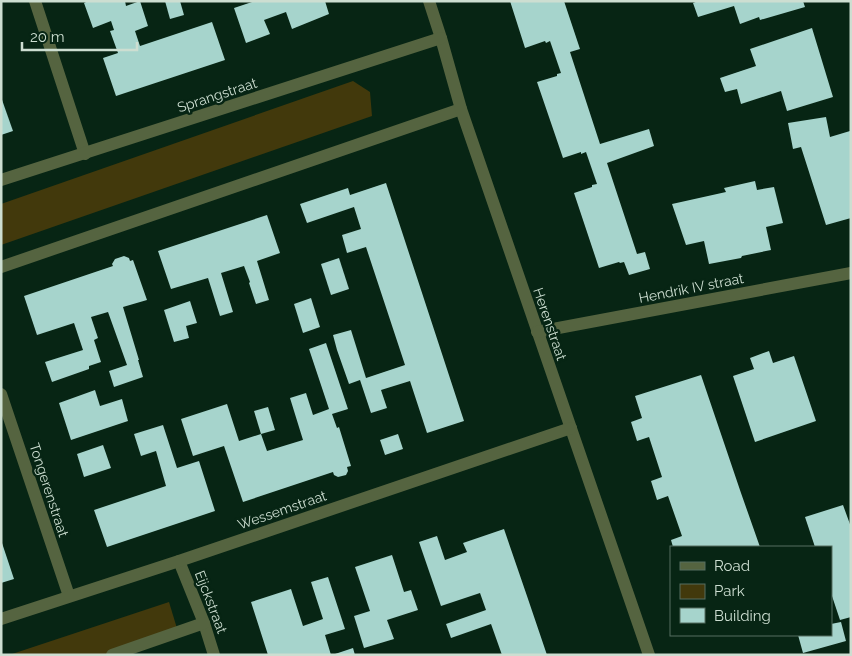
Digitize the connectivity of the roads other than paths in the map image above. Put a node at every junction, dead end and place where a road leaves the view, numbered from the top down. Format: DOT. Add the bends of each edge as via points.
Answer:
graph roads {
  1 [pos="35,1"];
  2 [pos="429,1"];
  3 [pos="442,38"];
  4 [pos="461,110"];
  5 [pos="85,154"];
  6 [pos="1,180"];
  7 [pos="1,267"];
  8 [pos="851,273"];
  9 [pos="537,332"];
  10 [pos="1,394"];
  11 [pos="571,428"];
  12 [pos="179,561"];
  13 [pos="69,596"];
  14 [pos="1,619"];
  15 [pos="204,623"];
  16 [pos="112,655"];
  17 [pos="214,655"];
  18 [pos="648,655"];
  1 -- 5 [label="street"];
  2 -- 3 [label="street, Herenstraat"];
  3 -- 4 [label="street, Herenstraat"];
  3 -- 5 [label="street, Sprangstraat"];
  4 -- 7 [label="street"];
  4 -- 9 [label="street, Herenstraat"];
  5 -- 6 [label="street, Sprangstraat"];
  8 -- 9 [label="street, Hendrik IV straat"];
  9 -- 11 [label="street, Herenstraat"];
  10 -- 13 [label="street, Tongerenstraat"];
  11 -- 12 [label="street, Wessemstraat"];
  11 -- 18 [label="street, Herenstraat"];
  12 -- 13 [label="street, Wessemstraat"];
  12 -- 15 [label="street, Eijckstraat"];
  13 -- 14 [label="street, Wessemstraat"];
  15 -- 16 [label="street"];
  15 -- 17 [label="street, Eijckstraat"];
}
